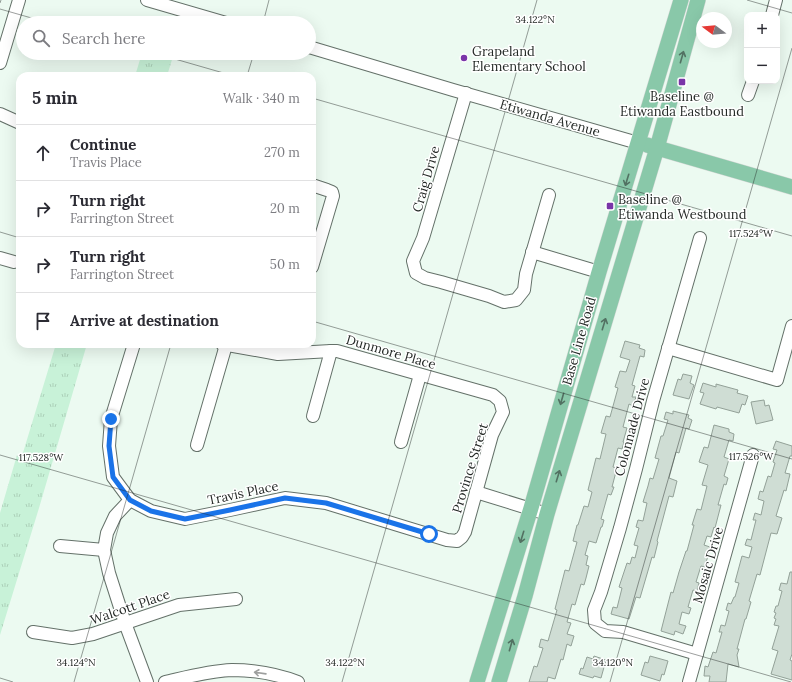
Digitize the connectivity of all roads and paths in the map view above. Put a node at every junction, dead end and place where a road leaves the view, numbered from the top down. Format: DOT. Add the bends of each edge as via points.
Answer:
graph roads {
  1 [pos="19,0"];
  2 [pos="147,0"];
  3 [pos="680,0"];
  4 [pos="698,0"];
  5 [pos="776,0"];
  6 [pos="773,12"];
  7 [pos="202,16"];
  8 [pos="316,49"];
  9 [pos="0,63"];
  10 [pos="752,84"];
  11 [pos="466,93"];
  12 [pos="748,95"];
  13 [pos="0,114"];
  14 [pos="16,121"];
  15 [pos="638,143"];
  16 [pos="657,148"];
  17 [pos="316,186"];
  18 [pos="792,187"];
  19 [pos="549,195"];
  20 [pos="700,238"];
  21 [pos="532,252"];
  22 [pos="316,254"];
  23 [pos="0,258"];
  24 [pos="14,262"];
  25 [pos="599,272"];
  26 [pos="792,326"];
  27 [pos="133,348"];
  28 [pos="223,348"];
  29 [pos="242,348"];
  30 [pos="298,348"];
  31 [pos="668,348"];
  32 [pos="332,351"];
  33 [pos="420,375"];
  34 [pos="500,401"];
  35 [pos="313,416"];
  36 [pos="401,442"];
  37 [pos="197,445"];
  38 [pos="753,456"];
  39 [pos="476,492"];
  40 [pos="130,500"];
  41 [pos="531,508"];
  42 [pos="547,514"];
  43 [pos="457,541"];
  44 [pos="60,546"];
  45 [pos="104,550"];
  46 [pos="236,599"];
  47 [pos="125,624"];
  48 [pos="33,632"];
  49 [pos="697,654"];
  50 [pos="147,682"];
  51 [pos="165,682"];
  52 [pos="298,682"];
  53 [pos="477,682"];
  54 [pos="499,682"];
  55 [pos="689,682"];
  1 -- 9 [label="street"];
  2 -- 7 [label="street"];
  3 -- 15 [label="main road, Base Line Road"];
  16 -- 4 [label="main road, Base Line Road, one-way"];
  5 -- 6 [label="street"];
  8 -- 11 [label="street, Etiwanda Avenue"];
  10 -- 12 [label="street"];
  11 -- 15 [label="street, Etiwanda Avenue"];
  11 -- 21 [label="street, Craig Drive" via="423,238 413,261 416,273 424,278 504,302 516,300 524,290"];
  13 -- 14 [label="street"];
  15 -- 16 [label="main road, Etiwanda Avenue"];
  15 -- 25 [label="main road, Base Line Road, one-way"];
  16 -- 18 [label="main road, Etiwanda Avenue"];
  42 -- 16 [label="main road, Base Line Road, one-way"];
  17 -- 22 [label="street" via="332,192 332,200"];
  19 -- 21 [label="street"];
  20 -- 31 [label="street, Colonnade Drive"];
  21 -- 25 [label="street"];
  23 -- 24 [label="street"];
  25 -- 41 [label="main road, Base Line Road, one-way"];
  26 -- 31 [label="street" via="777,380"];
  27 -- 40 [label="street" via="111,419 109,446 113,477"];
  28 -- 37 [label="street"];
  29 -- 30 [label="street, Dunmore Place" via="278,354"];
  30 -- 32 [label="street, Dunmore Place"];
  31 -- 49 [label="street, Colonnade Drive" via="620,528 594,610 595,623 605,631 623,632"];
  32 -- 33 [label="street, Dunmore Place"];
  32 -- 35 [label="street"];
  33 -- 34 [label="street, Dunmore Place" via="493,395"];
  33 -- 36 [label="street"];
  34 -- 39 [label="street, Province Street" via="503,412 492,434"];
  38 -- 49 [label="street, Mosaic Drive"];
  39 -- 41 [label="street"];
  39 -- 43 [label="street, Province Street" via="465,532"];
  40 -- 43 [label="street, Travis Place" via="151,511 185,519 285,498 326,503"];
  40 -- 45 [label="street" via="114,516"];
  41 -- 42 [label="street"];
  41 -- 53 [label="main road, Base Line Road, one-way"];
  54 -- 42 [label="main road, Base Line Road, one-way"];
  44 -- 45 [label="street"];
  45 -- 47 [label="street"];
  46 -- 47 [label="street, Walcott Place" via="179,605"];
  47 -- 48 [label="street, Walcott Place" via="72,638"];
  47 -- 50 [label="street"];
  49 -- 55 [label="street, Mosaic Drive"];
  52 -- 51 [label="street, one-way" via="274,675 232,670"];
}
